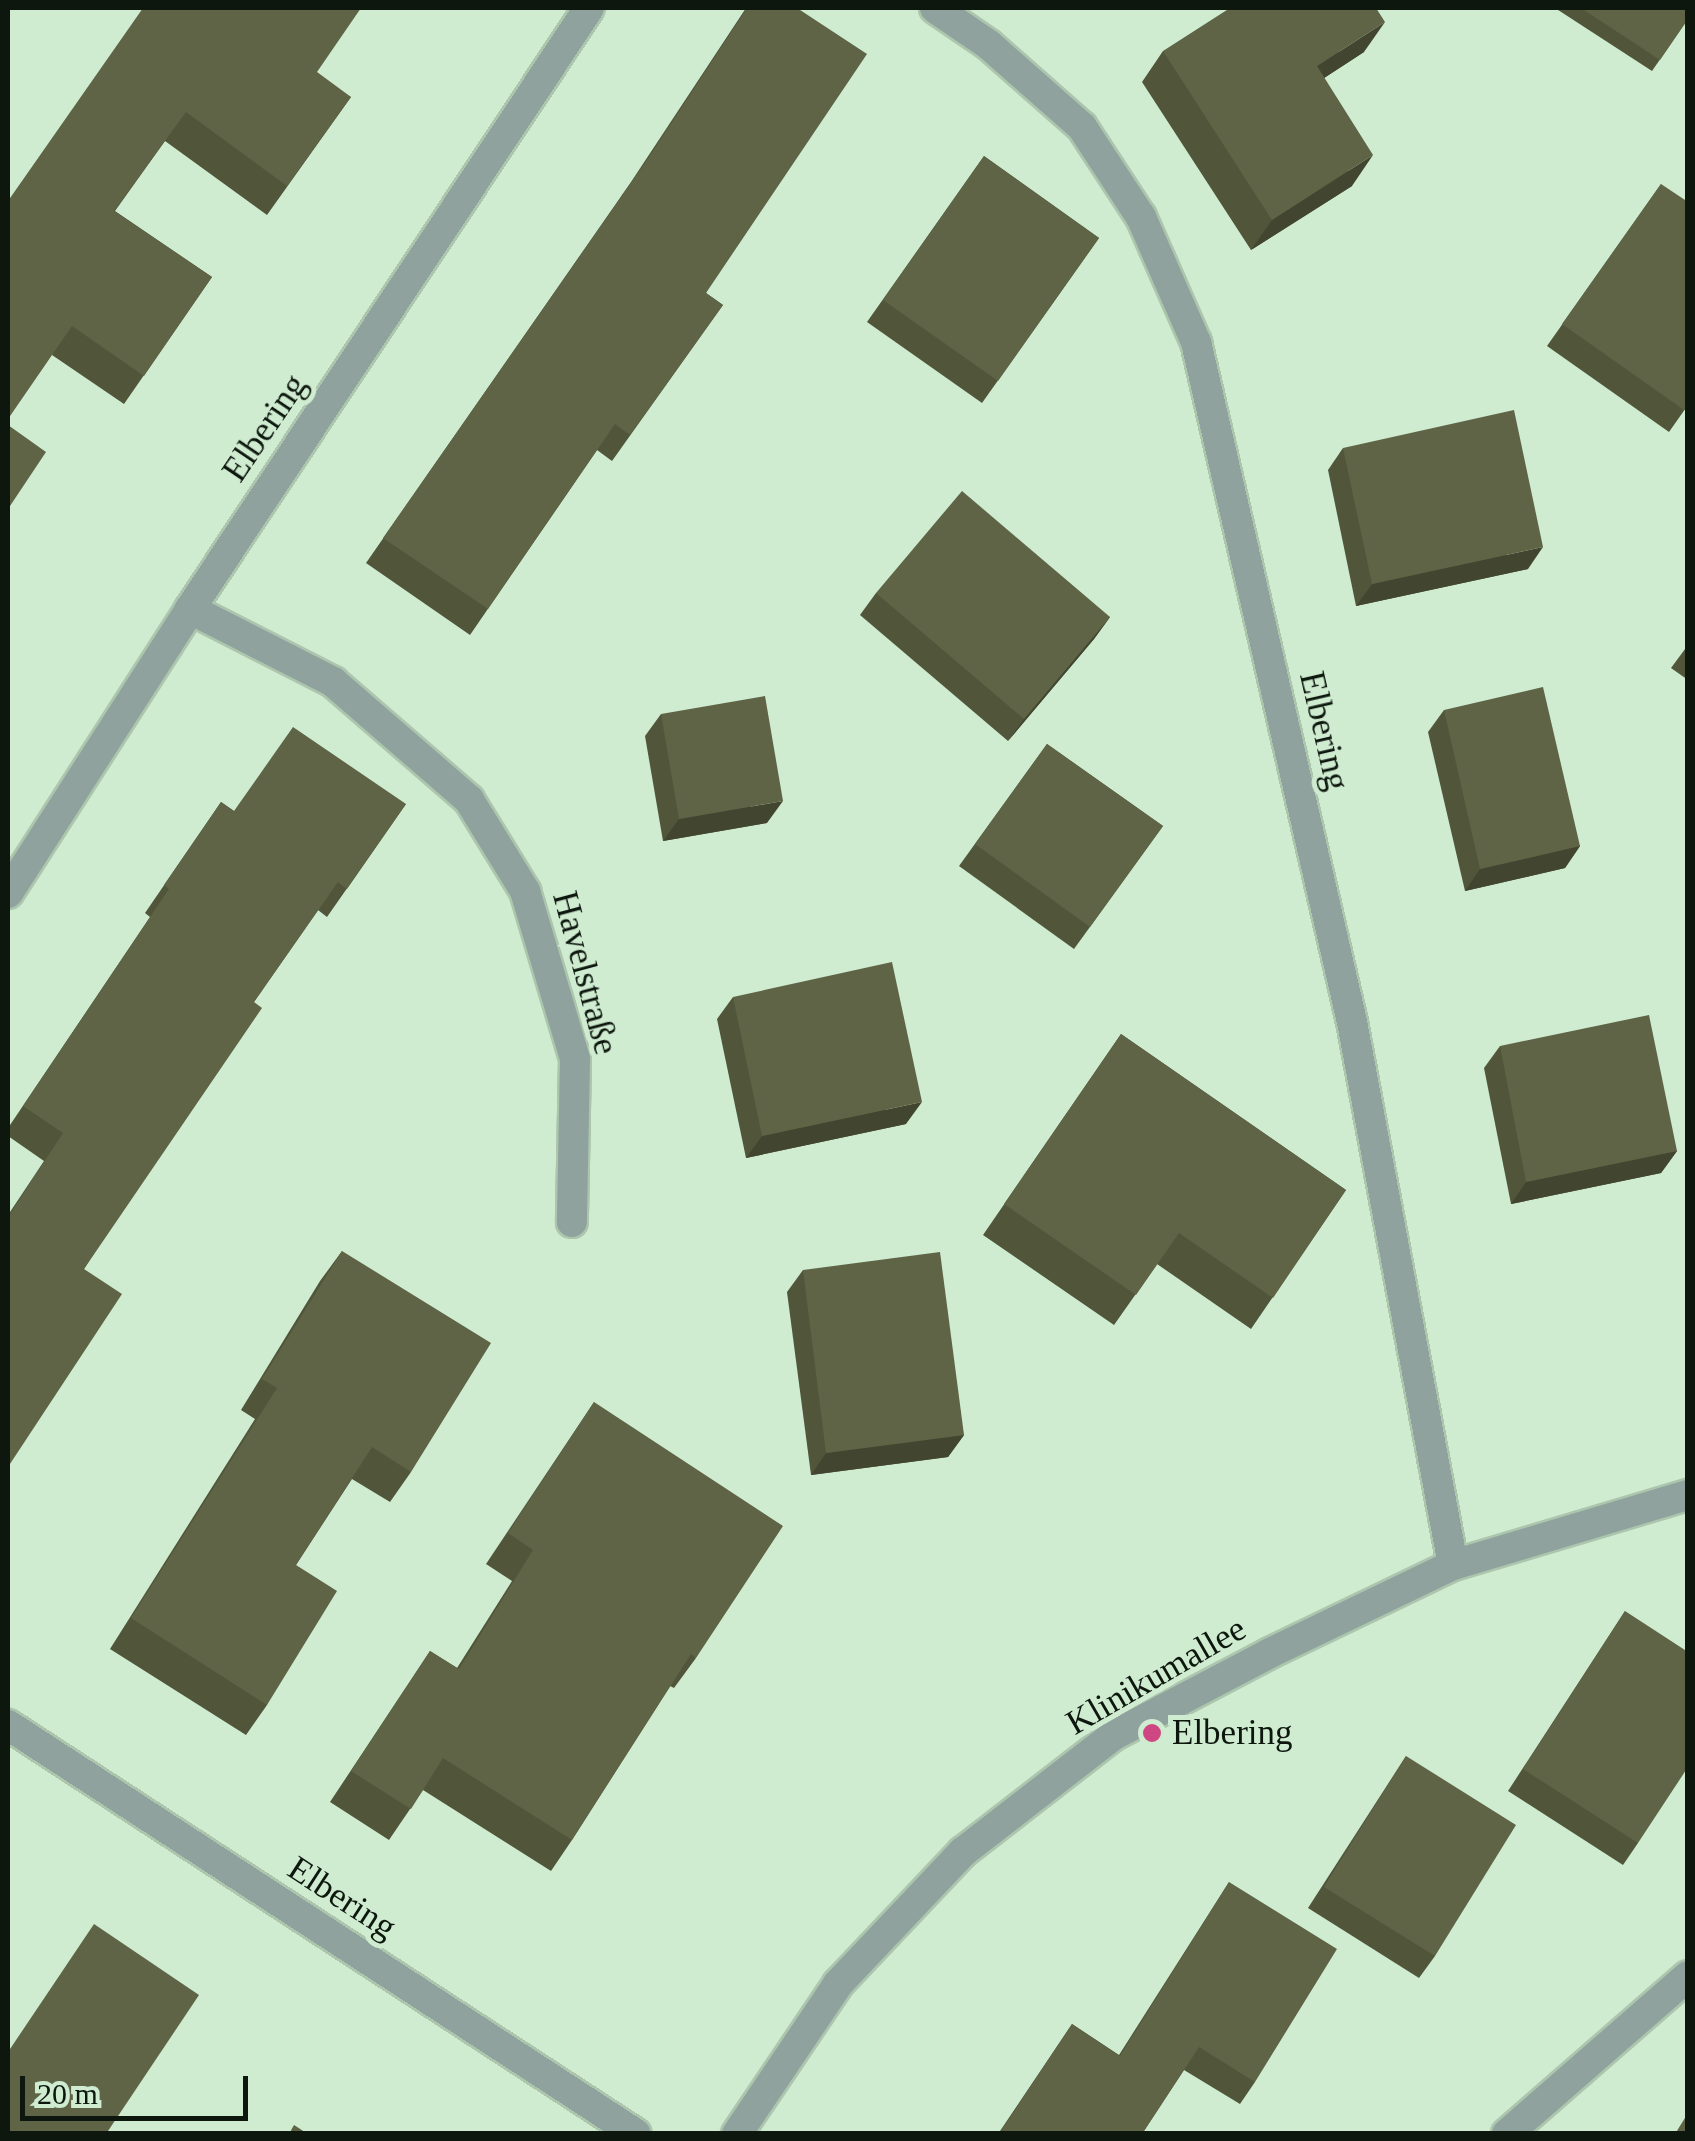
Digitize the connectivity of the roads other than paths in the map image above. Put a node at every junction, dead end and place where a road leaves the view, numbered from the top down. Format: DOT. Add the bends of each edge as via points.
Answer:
graph roads {
  1 [pos="590,8"];
  2 [pos="935,8"];
  3 [pos="190,609"];
  4 [pos="8,894"];
  5 [pos="572,1222"];
  6 [pos="1688,1496"];
  7 [pos="1453,1565"];
  8 [pos="8,1725"];
  9 [pos="1688,1976"];
  10 [pos="636,2134"];
  11 [pos="738,2134"];
  12 [pos="1507,2134"];
  1 -- 3 [label="street, Elbering"];
  2 -- 7 [label="street, Elbering" via="989,45 1082,127 1141,217 1196,342 1352,1022"];
  3 -- 4 [label="street, Elbering"];
  3 -- 5 [label="street, Havelstraße" via="332,682 469,800 526,891 575,1059"];
  6 -- 7 [label="street, Klinikumallee"];
  7 -- 11 [label="street, Klinikumallee" via="1114,1736 962,1852 838,1984"];
  8 -- 10 [label="street, Elbering"];
  9 -- 12 [label="street"];
}
